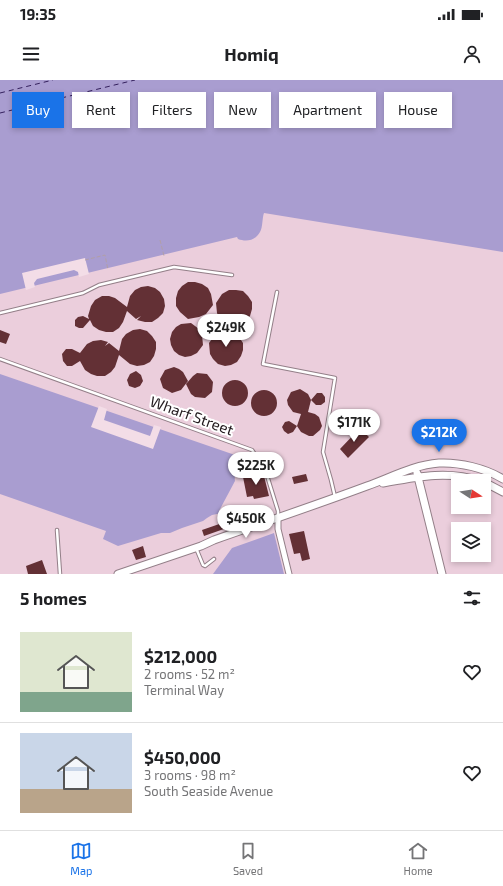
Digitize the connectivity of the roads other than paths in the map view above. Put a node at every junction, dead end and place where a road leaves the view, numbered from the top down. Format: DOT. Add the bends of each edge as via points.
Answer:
graph roads {
  1 [pos="232,275"];
  2 [pos="277,292"];
  3 [pos="0,313"];
  4 [pos="0,359"];
  5 [pos="416,467"];
  6 [pos="451,475"];
  7 [pos="418,477"];
  8 [pos="503,479"];
  9 [pos="367,486"];
  10 [pos="491,486"];
  11 [pos="503,492"];
  12 [pos="335,497"];
  13 [pos="278,518"];
  14 [pos="57,530"];
  15 [pos="196,548"];
  16 [pos="214,559"];
  17 [pos="60,574"];
  18 [pos="118,574"];
  19 [pos="289,574"];
  20 [pos="442,574"];
  1 -- 3 [label="lane" via="174,266 99,285 82,294"];
  2 -- 12 [label="lane" via="263,364 335,378 322,452"];
  4 -- 13 [label="lane, Wharf Street" via="252,450 265,468"];
  5 -- 7 [label="street"];
  5 -- 8 [label="street" via="440,463 462,465"];
  5 -- 9 [label="street"];
  6 -- 7 [label="street"];
  7 -- 9 [label="street"];
  7 -- 20 [label="street"];
  9 -- 12 [label="street"];
  10 -- 11 [label="street"];
  12 -- 13 [label="street"];
  13 -- 15 [label="street"];
  13 -- 19 [label="street, Wharf Street" via="278,529"];
  14 -- 17 [label="lane"];
  15 -- 16 [label="lane" via="203,565"];
  15 -- 18 [label="street"];
}
